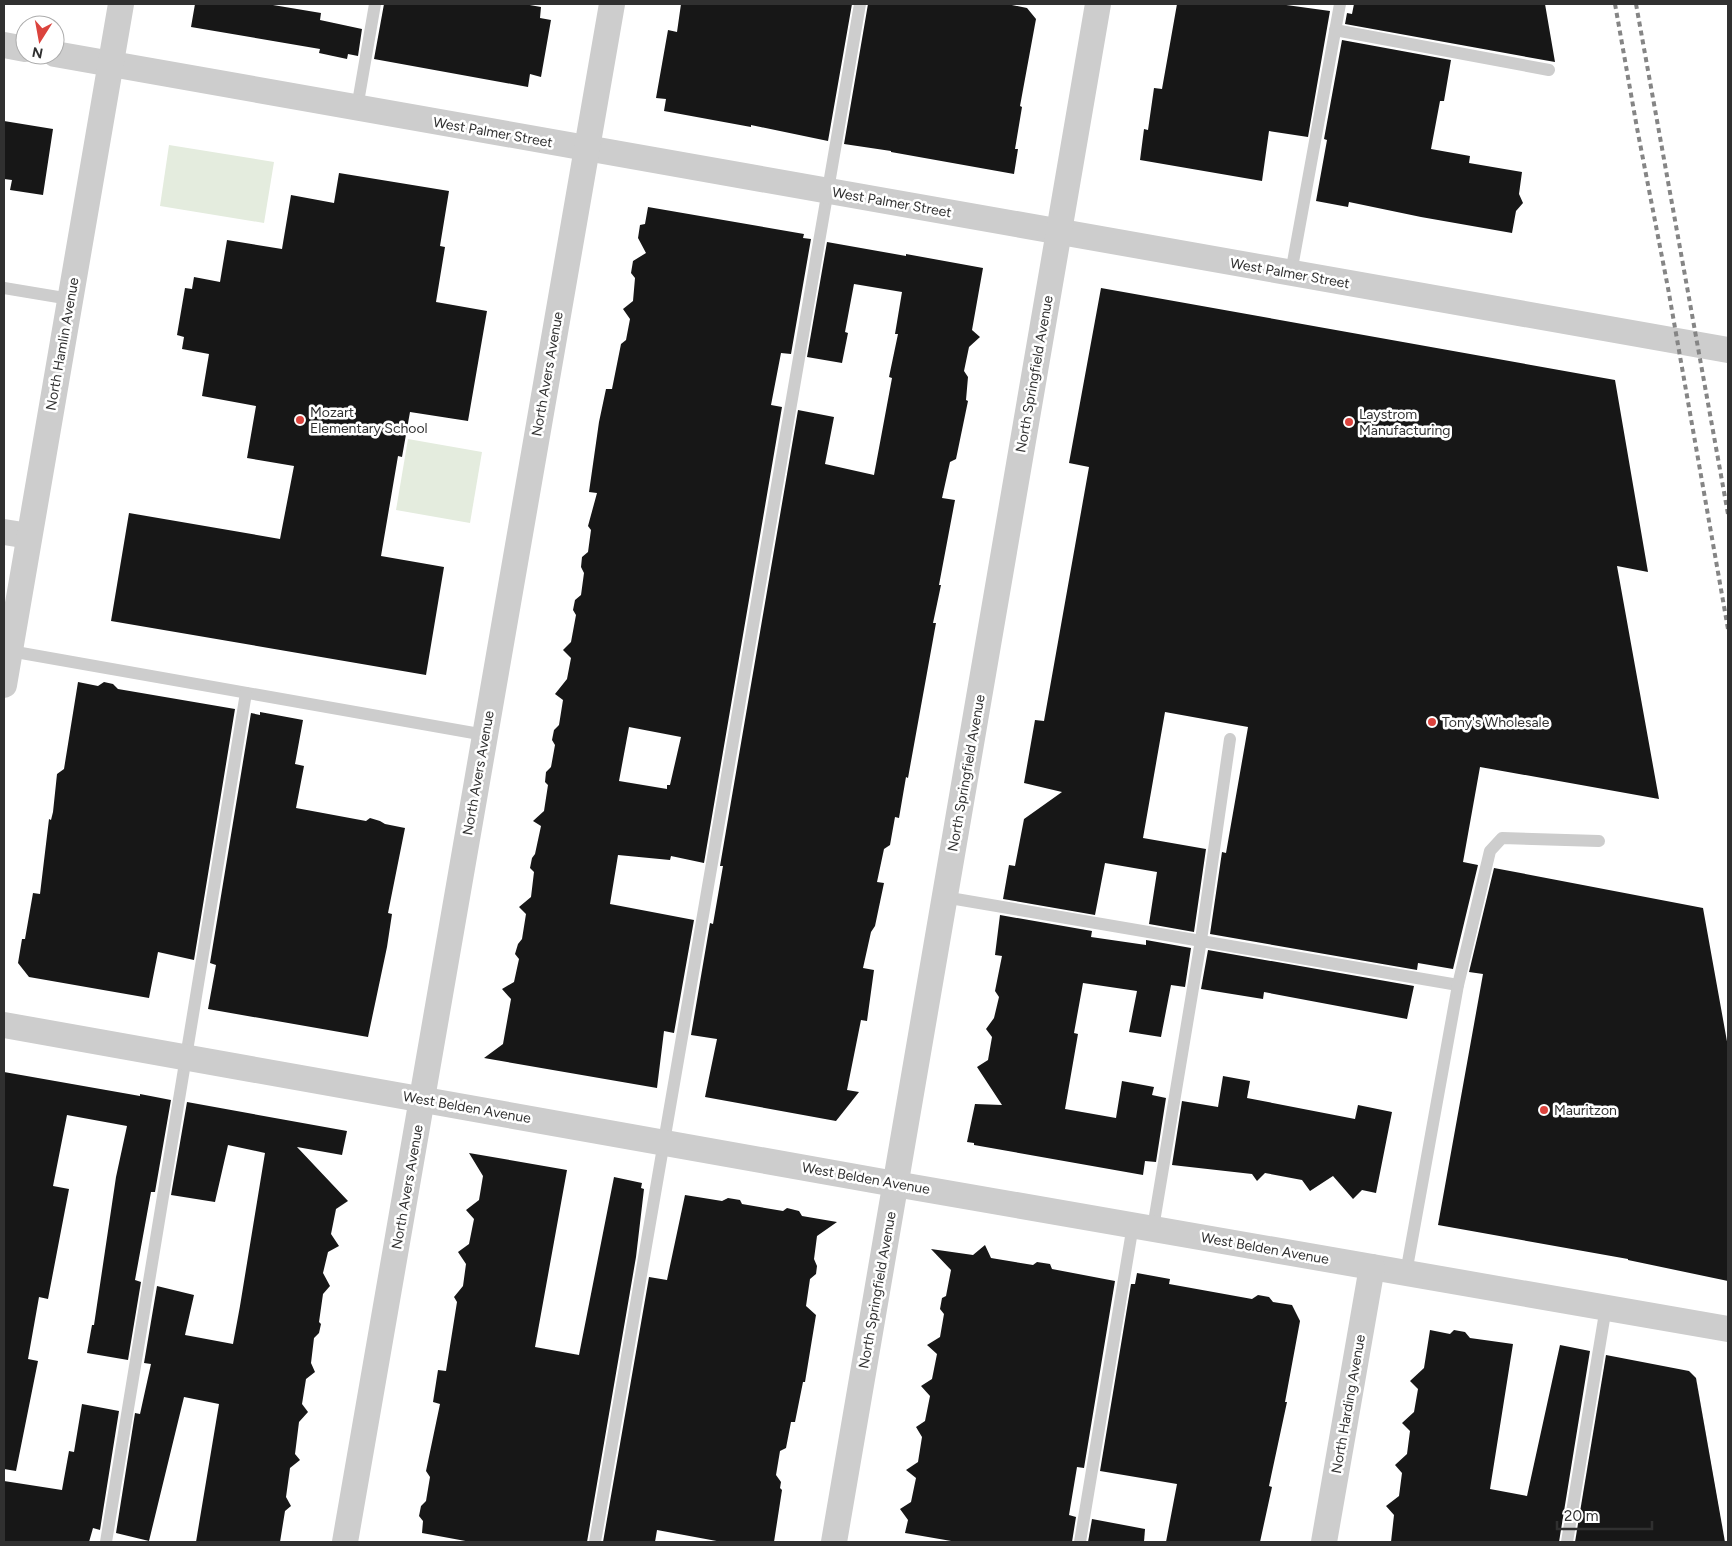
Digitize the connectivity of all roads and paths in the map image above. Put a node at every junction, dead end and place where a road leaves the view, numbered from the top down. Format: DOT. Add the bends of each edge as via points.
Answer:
graph roads {
  1 [pos="121,4"];
  2 [pos="374,4"];
  3 [pos="612,4"];
  4 [pos="860,4"];
  5 [pos="1098,4"];
  6 [pos="1340,4"];
  7 [pos="1335,30"];
  8 [pos="65,56"];
  9 [pos="110,64"];
  10 [pos="1549,70"];
  11 [pos="358,108"];
  12 [pos="587,148"];
  13 [pos="828,191"];
  14 [pos="1059,232"];
  15 [pos="1291,273"];
  16 [pos="4,288"];
  17 [pos="70,299"];
  18 [pos="1728,350"];
  19 [pos="4,532"];
  20 [pos="29,536"];
  21 [pos="10,651"];
  22 [pos="4,685"];
  23 [pos="246,693"];
  24 [pos="485,735"];
  25 [pos="1230,739"];
  26 [pos="1599,841"];
  27 [pos="944,897"];
  28 [pos="1201,940"];
  29 [pos="1458,985"];
  30 [pos="4,1025"];
  31 [pos="186,1057"];
  32 [pos="422,1099"];
  33 [pos="663,1142"];
  34 [pos="895,1184"];
  35 [pos="1143,1227"];
  36 [pos="1372,1267"];
  37 [pos="1406,1273"];
  38 [pos="1606,1307"];
  39 [pos="1728,1329"];
  40 [pos="106,1542"];
  41 [pos="345,1542"];
  42 [pos="595,1542"];
  43 [pos="834,1542"];
  44 [pos="1080,1542"];
  45 [pos="1324,1542"];
  46 [pos="1568,1542"];
  1 -- 9 [label="street, North Hamlin Avenue"];
  2 -- 11 [label="lane"];
  3 -- 12 [label="street, North Avers Avenue"];
  4 -- 13 [label="lane"];
  5 -- 14 [label="street, North Springfield Avenue"];
  6 -- 7 [label="lane"];
  7 -- 10 [label="lane"];
  7 -- 15 [label="lane"];
  8 -- 9 [label="street, West Palmer Street"];
  9 -- 11 [label="street, West Palmer Street"];
  9 -- 17 [label="street, North Hamlin Avenue"];
  11 -- 12 [label="street, West Palmer Street"];
  12 -- 13 [label="street, West Palmer Street"];
  12 -- 24 [label="street, North Avers Avenue"];
  13 -- 14 [label="street, West Palmer Street"];
  13 -- 33 [label="lane"];
  14 -- 15 [label="street, West Palmer Street"];
  14 -- 27 [label="street, North Springfield Avenue"];
  15 -- 18 [label="street, West Palmer Street"];
  16 -- 17 [label="lane"];
  17 -- 20 [label="street, North Hamlin Avenue"];
  19 -- 20 [label="street"];
  20 -- 21 [label="street, North Hamlin Avenue"];
  21 -- 22 [label="street, North Hamlin Avenue"];
  21 -- 23 [label="lane"];
  23 -- 24 [label="lane"];
  23 -- 31 [label="lane"];
  24 -- 32 [label="street, North Avers Avenue"];
  25 -- 28 [label="lane"];
  26 -- 29 [label="lane" via="1502,838 1490,852"];
  27 -- 28 [label="lane"];
  27 -- 34 [label="street, North Springfield Avenue"];
  28 -- 29 [label="lane"];
  28 -- 35 [label="lane"];
  29 -- 37 [label="lane"];
  30 -- 31 [label="street, West Belden Avenue"];
  31 -- 32 [label="street, West Belden Avenue"];
  31 -- 40 [label="lane"];
  32 -- 33 [label="street, West Belden Avenue"];
  32 -- 41 [label="street, North Avers Avenue"];
  33 -- 34 [label="street, West Belden Avenue"];
  33 -- 42 [label="lane"];
  34 -- 35 [label="street, West Belden Avenue"];
  34 -- 43 [label="street, North Springfield Avenue"];
  35 -- 36 [label="street, West Belden Avenue"];
  35 -- 44 [label="lane"];
  36 -- 37 [label="street, West Belden Avenue"];
  36 -- 45 [label="street, North Harding Avenue"];
  37 -- 38 [label="street, West Belden Avenue"];
  38 -- 39 [label="street, West Belden Avenue"];
  38 -- 46 [label="lane"];
}
